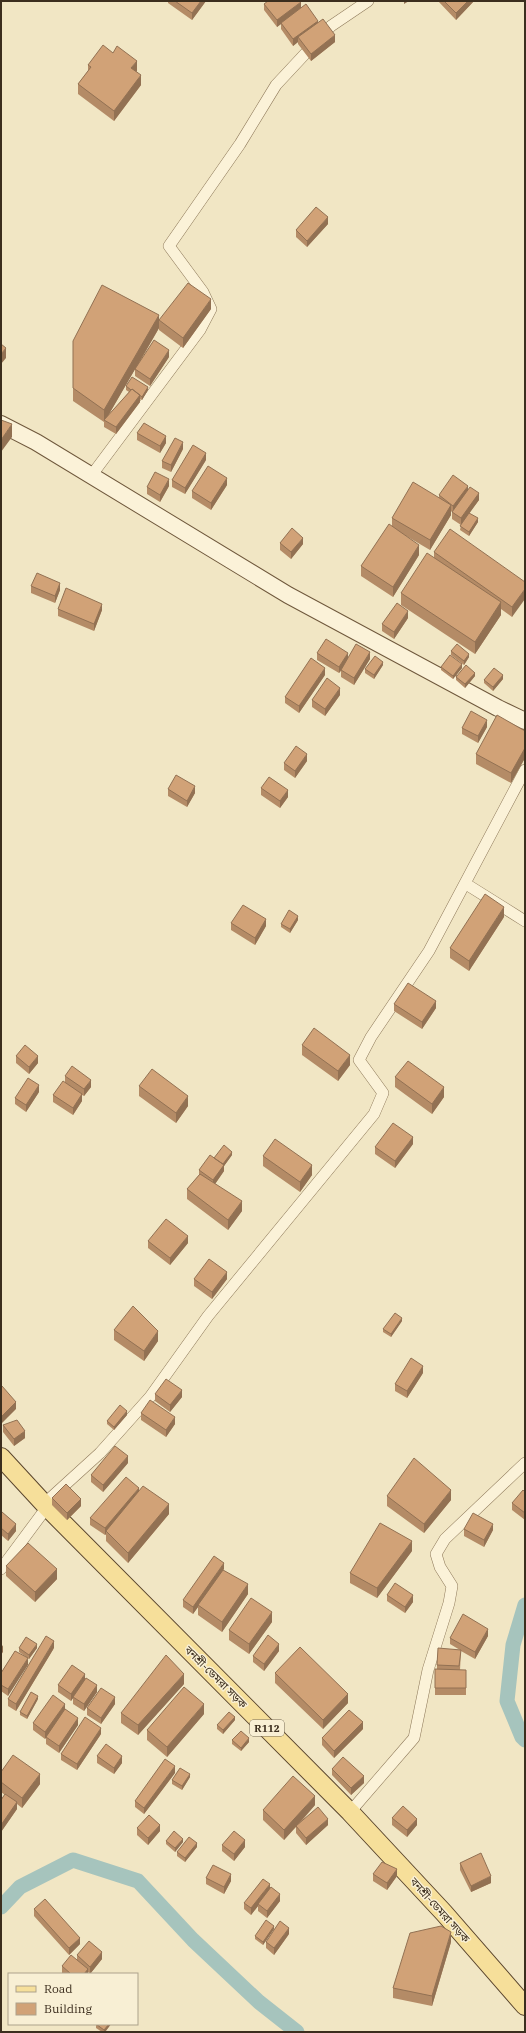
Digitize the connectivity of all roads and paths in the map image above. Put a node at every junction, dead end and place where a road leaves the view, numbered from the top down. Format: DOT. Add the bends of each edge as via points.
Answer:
graph roads {
  1 [pos="368,1"];
  2 [pos="1,424"];
  3 [pos="91,476"];
  4 [pos="525,721"];
  5 [pos="525,770"];
  6 [pos="466,884"];
  7 [pos="525,921"];
  8 [pos="1,1457"];
  9 [pos="525,1463"];
  10 [pos="46,1505"];
  11 [pos="1,1569"];
  12 [pos="350,1812"];
  13 [pos="525,2006"];
  1 -- 3 [label="street" via="331,26 276,85 240,144 170,246 203,292 211,309 200,330"];
  2 -- 3 [label="main road"];
  3 -- 4 [label="main road" via="288,596"];
  5 -- 6 [label="street"];
  6 -- 7 [label="street"];
  6 -- 10 [label="street" via="429,951 371,1037 359,1060 383,1092 374,1114 208,1316 150,1397 100,1453"];
  8 -- 10 [label="main road, বনশ্রী-ডেমরা সড়ক / R112"];
  9 -- 12 [label="street" via="445,1539 436,1554 440,1567 452,1586 428,1670 414,1738"];
  10 -- 11 [label="street"];
  10 -- 12 [label="main road, বনশ্রী-ডেমরা সড়ক / R112"];
  12 -- 13 [label="main road, বনশ্রী-ডেমরা সড়ক / R112" via="444,1913"];
}
